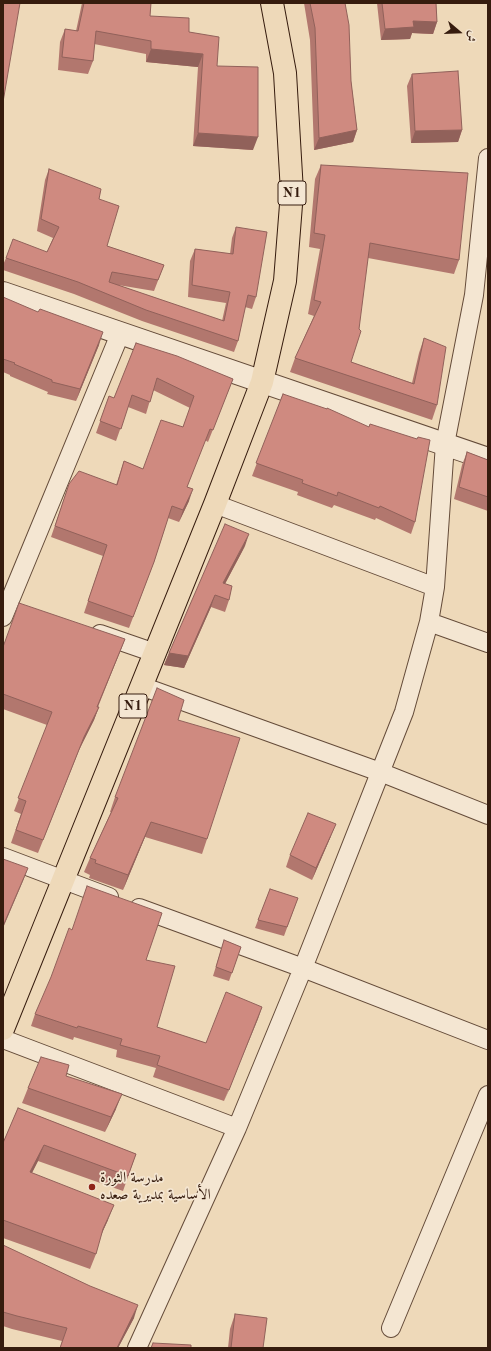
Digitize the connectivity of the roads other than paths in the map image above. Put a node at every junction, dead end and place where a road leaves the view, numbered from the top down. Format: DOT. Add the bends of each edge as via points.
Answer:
graph roads {
  1 [pos="272,3"];
  2 [pos="488,158"];
  3 [pos="3,292"];
  4 [pos="120,334"];
  5 [pos="262,382"];
  6 [pos="445,444"];
  7 [pos="488,459"];
  8 [pos="215,504"];
  9 [pos="435,587"];
  10 [pos="12,609"];
  11 [pos="429,622"];
  12 [pos="82,628"];
  13 [pos="488,643"];
  14 [pos="155,653"];
  15 [pos="141,686"];
  16 [pos="380,772"];
  17 [pos="488,815"];
  18 [pos="3,857"];
  19 [pos="63,880"];
  20 [pos="303,968"];
  21 [pos="3,1029"];
  22 [pos="3,1039"];
  23 [pos="488,1040"];
  24 [pos="488,1095"];
  25 [pos="237,1128"];
  26 [pos="391,1328"];
  27 [pos="137,1348"];
  1 -- 5 [label="highway, N1" via="285,72 292,192 285,281"];
  2 -- 6 [label="street" via="474,295"];
  3 -- 4 [label="street"];
  4 -- 5 [label="street"];
  4 -- 10 [label="street"];
  5 -- 6 [label="street"];
  5 -- 8 [label="highway, N1"];
  6 -- 7 [label="street"];
  6 -- 9 [label="street"];
  8 -- 9 [label="street"];
  8 -- 14 [label="highway, N1"];
  9 -- 11 [label="street"];
  11 -- 13 [label="street"];
  11 -- 16 [label="street" via="404,712"];
  12 -- 14 [label="street"];
  14 -- 15 [label="highway, N1"];
  15 -- 16 [label="street"];
  15 -- 19 [label="highway, N1"];
  16 -- 17 [label="street"];
  16 -- 20 [label="street"];
  18 -- 19 [label="street"];
  19 -- 20 [label="street"];
  19 -- 21 [label="highway, N1"];
  20 -- 23 [label="street"];
  20 -- 25 [label="street"];
  22 -- 25 [label="street"];
  24 -- 26 [label="street"];
  25 -- 27 [label="street"];
}
